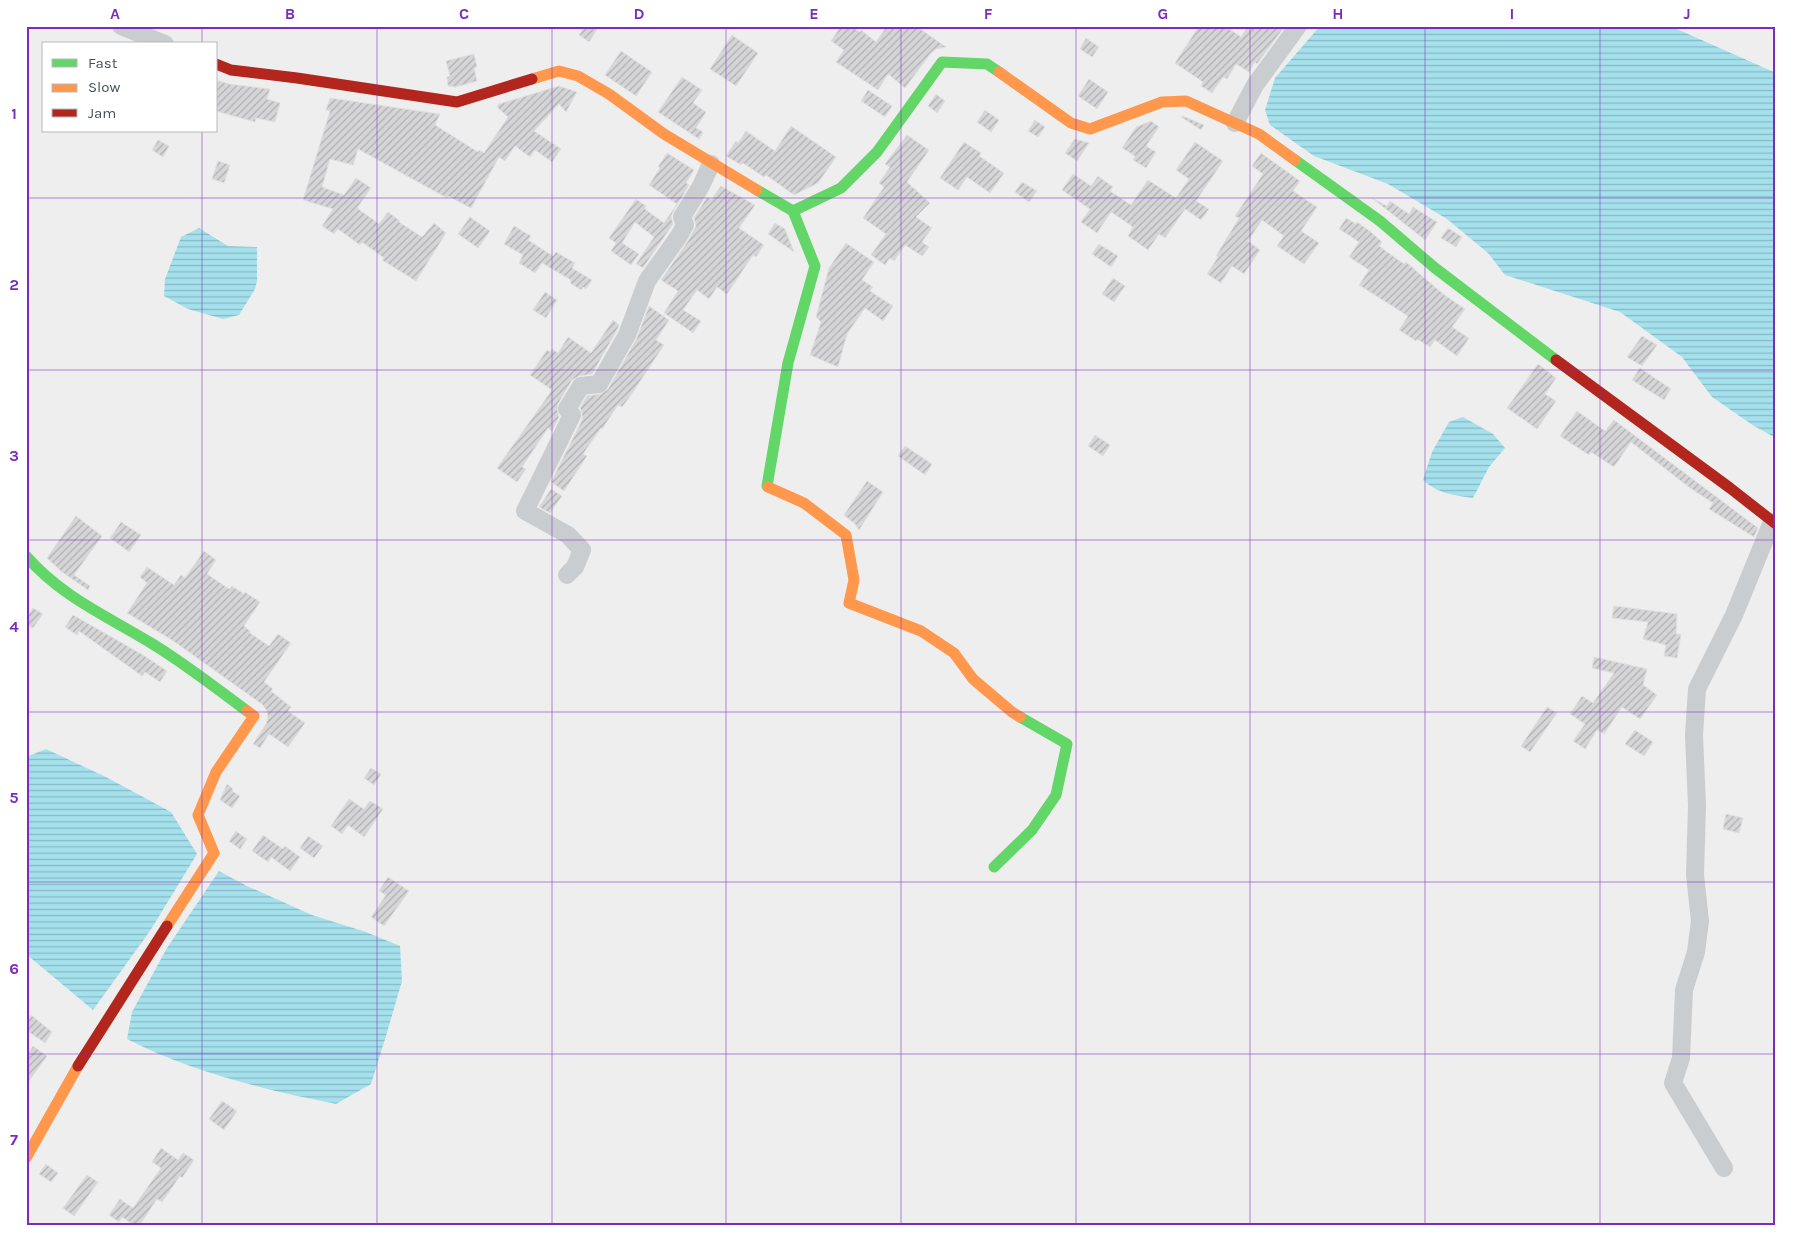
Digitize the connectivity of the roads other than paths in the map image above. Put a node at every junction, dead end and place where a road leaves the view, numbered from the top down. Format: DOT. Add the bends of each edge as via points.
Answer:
graph roads {
  1 [pos="121,26"];
  2 [pos="1298,26"];
  3 [pos="160,42"];
  4 [pos="218,65"];
  5 [pos="1235,123"];
  6 [pos="711,164"];
  7 [pos="793,211"];
  8 [pos="1774,523"];
  9 [pos="26,556"];
  10 [pos="567,575"];
  11 [pos="994,868"];
  12 [pos="26,1158"];
  13 [pos="1724,1168"];
  1 -- 3 [label="street"];
  2 -- 5 [label="street" via="1255,85"];
  4 -- 6 [label="street" via="231,70 457,102 559,71 578,76 609,94"];
  5 -- 7 [label="street" via="1186,100 1162,102 1090,129 1072,123 986,64 942,62 877,152 853,176 840,188"];
  5 -- 8 [label="street" via="1259,134 1358,205 1489,310"];
  6 -- 7 [label="street"];
  6 -- 10 [label="street" via="682,217 685,225 679,236 647,281 628,335 604,378 599,384 581,386 567,408 572,415 525,511 568,535 582,550 575,568"];
  7 -- 11 [label="street" via="814,266 788,363 767,486 804,504 846,535 854,580 849,603 921,631 954,653 973,679 1012,712 1066,744 1056,795 1032,830"];
  8 -- 13 [label="street" via="1697,689 1694,734 1695,875 1700,921 1696,952 1684,990 1681,1058 1673,1083"];
  9 -- 12 [label="street" via="36,569 89,609 156,646 254,716 216,772 198,816 214,853 90,1045"];
}
